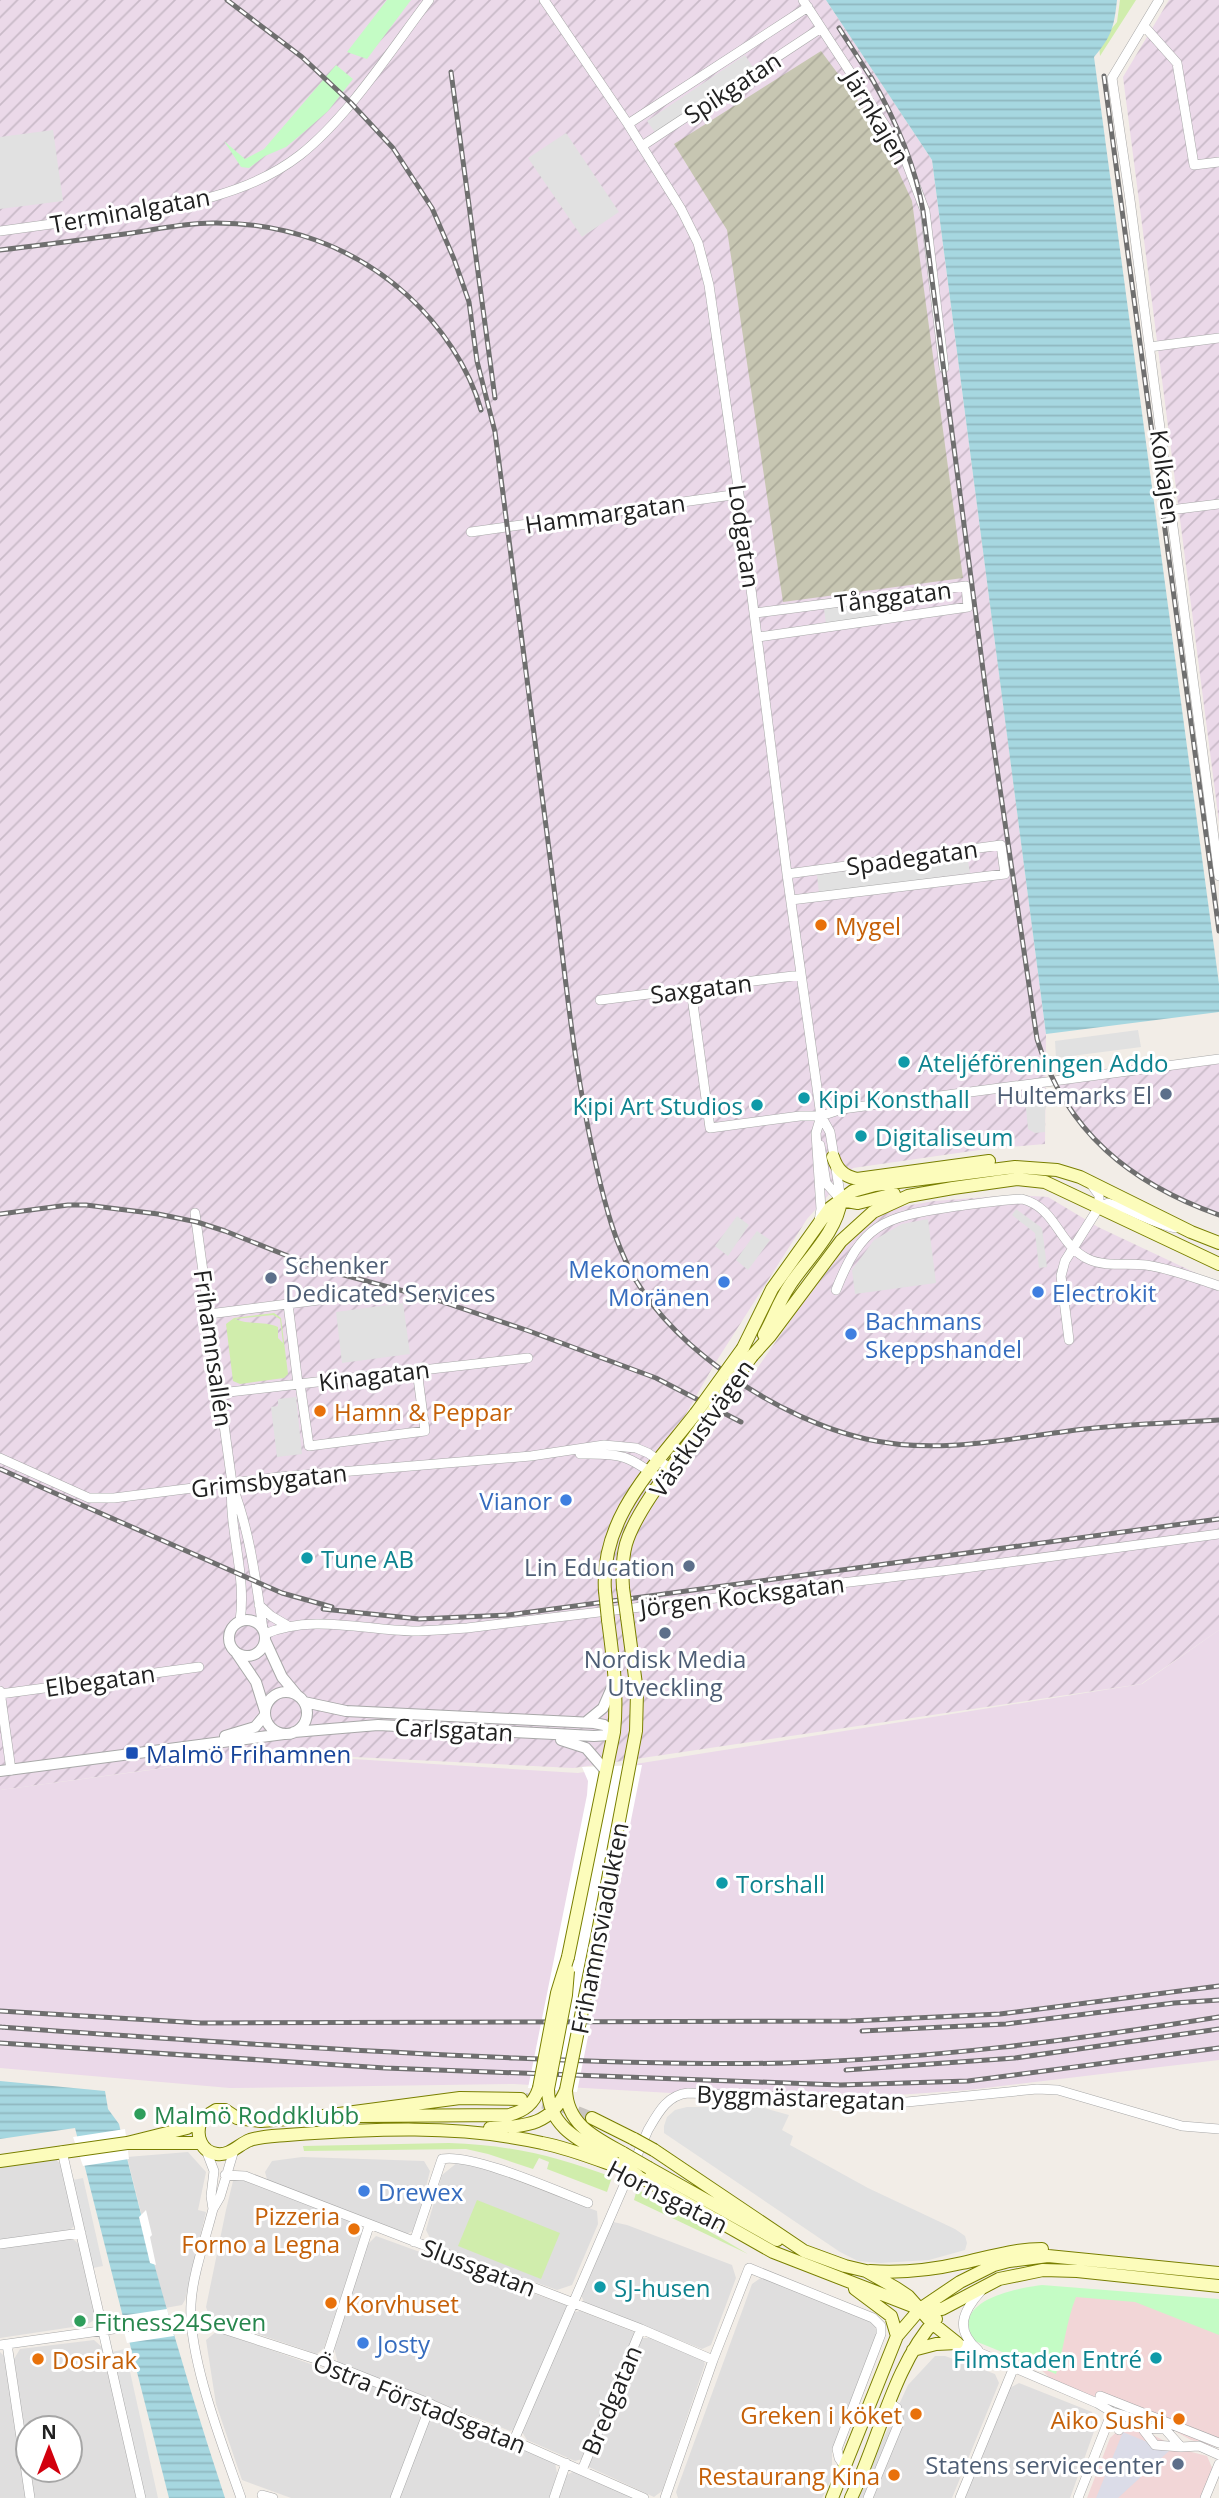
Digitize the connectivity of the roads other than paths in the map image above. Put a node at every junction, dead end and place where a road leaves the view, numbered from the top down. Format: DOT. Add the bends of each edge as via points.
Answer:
graph roads {
  1 [pos="429,0"];
  2 [pos="544,0"];
  3 [pos="1159,0"];
  4 [pos="805,4"];
  5 [pos="1144,26"];
  6 [pos="821,28"];
  7 [pos="628,124"];
  8 [pos="642,146"];
  9 [pos="1219,162"];
  10 [pos="0,231"];
  11 [pos="1219,338"];
  12 [pos="1149,347"];
  13 [pos="944,368"];
  14 [pos="739,494"];
  15 [pos="1219,504"];
  16 [pos="1170,510"];
  17 [pos="471,533"];
  18 [pos="755,614"];
  19 [pos="758,636"];
  20 [pos="787,874"];
  21 [pos="1219,876"];
  22 [pos="791,900"];
  23 [pos="802,975"];
  24 [pos="691,989"];
  25 [pos="600,1000"];
  26 [pos="1219,1059"];
  27 [pos="821,1116"];
  28 [pos="816,1133"];
  29 [pos="834,1157"];
  30 [pos="1057,1170"];
  31 [pos="1091,1184"];
  32 [pos="953,1188"];
  33 [pos="841,1200"];
  34 [pos="1099,1207"];
  35 [pos="195,1213"];
  36 [pos="819,1221"];
  37 [pos="1191,1232"];
  38 [pos="1219,1243"];
  39 [pos="1074,1248"];
  40 [pos="1219,1264"];
  41 [pos="1219,1286"];
  42 [pos="836,1290"];
  43 [pos="367,1294"];
  44 [pos="288,1304"];
  45 [pos="209,1314"];
  46 [pos="1069,1340"];
  47 [pos="751,1350"];
  48 [pos="528,1358"];
  49 [pos="417,1370"];
  50 [pos="299,1384"];
  51 [pos="220,1393"];
  52 [pos="701,1417"];
  53 [pos="546,1454"];
  54 [pos="0,1458"];
  55 [pos="659,1460"];
  56 [pos="671,1469"];
  57 [pos="649,1471"];
  58 [pos="662,1481"];
  59 [pos="232,1483"];
  60 [pos="1219,1534"];
  61 [pos="259,1605"];
  62 [pos="240,1621"];
  63 [pos="288,1626"];
  64 [pos="264,1635"];
  65 [pos="235,1652"];
  66 [pos="199,1667"];
  67 [pos="616,1677"];
  68 [pos="0,1692"];
  69 [pos="301,1699"];
  70 [pos="265,1713"];
  71 [pos="637,1713"];
  72 [pos="585,1723"];
  73 [pos="614,1732"];
  74 [pos="289,1733"];
  75 [pos="542,1734"];
  76 [pos="140,1752"];
  77 [pos="631,1766"];
  78 [pos="605,1768"];
  79 [pos="5,1770"];
  80 [pos="544,2089"];
  81 [pos="566,2090"];
  82 [pos="521,2099"];
  83 [pos="552,2113"];
  84 [pos="316,2116"];
  85 [pos="237,2118"];
  86 [pos="592,2118"];
  87 [pos="201,2121"];
  88 [pos="1219,2129"];
  89 [pos="452,2130"];
  90 [pos="127,2143"];
  91 [pos="203,2146"];
  92 [pos="235,2148"];
  93 [pos="62,2151"];
  94 [pos="0,2161"];
  95 [pos="620,2161"];
  96 [pos="643,2174"];
  97 [pos="225,2175"];
  98 [pos="588,2203"];
  99 [pos="213,2209"];
  100 [pos="369,2226"];
  101 [pos="80,2232"];
  102 [pos="414,2242"];
  103 [pos="0,2244"];
  104 [pos="804,2251"];
  105 [pos="1121,2264"];
  106 [pos="866,2271"];
  107 [pos="1219,2273"];
  108 [pos="843,2280"];
  109 [pos="986,2285"];
  110 [pos="1219,2286"];
  111 [pos="573,2304"];
  112 [pos="928,2314"];
  113 [pos="192,2321"];
  114 [pos="916,2326"];
  115 [pos="641,2329"];
  116 [pos="104,2332"];
  117 [pos="897,2336"];
  118 [pos="957,2343"];
  119 [pos="4,2345"];
  120 [pos="913,2350"];
  121 [pos="982,2353"];
  122 [pos="713,2360"];
  123 [pos="325,2362"];
  124 [pos="1014,2367"];
  125 [pos="1100,2396"];
  126 [pos="890,2403"];
  127 [pos="431,2404"];
  128 [pos="1094,2410"];
  129 [pos="1112,2412"];
  130 [pos="1142,2428"];
  131 [pos="1119,2430"];
  132 [pos="514,2440"];
  133 [pos="1219,2444"];
  134 [pos="1181,2447"];
  135 [pos="1219,2455"];
  136 [pos="866,2462"];
  137 [pos="566,2463"];
  138 [pos="1219,2464"];
  139 [pos="845,2467"];
  140 [pos="582,2470"];
  141 [pos="262,2495"];
  142 [pos="30,2498"];
  143 [pos="141,2498"];
  144 [pos="241,2498"];
  145 [pos="273,2498"];
  146 [pos="395,2498"];
  147 [pos="554,2498"];
  148 [pos="644,2498"];
  149 [pos="665,2498"];
  150 [pos="832,2498"];
  151 [pos="851,2498"];
  152 [pos="868,2498"];
  153 [pos="960,2498"];
  154 [pos="1078,2498"];
  155 [pos="1205,2498"];
  1 -- 10 [label="street, Terminalgatan" via="322,136 259,180 181,206"];
  2 -- 7 [label="street, Lodgatan"];
  3 -- 5 [label="street"];
  4 -- 6 [label="street, Järnkajen"];
  4 -- 7 [label="street"];
  5 -- 9 [label="street" via="1177,63 1194,165"];
  5 -- 12 [label="street, Kolkajen" via="1112,78"];
  6 -- 8 [label="street, Spikgatan"];
  6 -- 13 [label="street, Järnkajen" via="903,153 925,211"];
  7 -- 8 [label="street, Lodgatan"];
  8 -- 14 [label="street, Lodgatan" via="698,243 709,285"];
  11 -- 12 [label="street"];
  12 -- 16 [label="street, Kolkajen"];
  14 -- 17 [label="street, Hammargatan"];
  14 -- 18 [label="street, Lodgatan"];
  15 -- 16 [label="street"];
  16 -- 21 [label="street, Kolkajen"];
  18 -- 19 [label="street, Lodgatan"];
  18 -- 19 [label="street, Tånggatan" via="966,586 968,607"];
  19 -- 20 [label="street, Lodgatan"];
  20 -- 22 [label="street, Lodgatan"];
  20 -- 22 [label="street, Spadegatan" via="1001,845 1005,874"];
  22 -- 23 [label="street, Lodgatan"];
  23 -- 24 [label="street, Saxgatan"];
  23 -- 27 [label="street, Lodgatan"];
  24 -- 25 [label="street, Saxgatan"];
  24 -- 27 [label="street" via="709,1128"];
  26 -- 27 [label="street" via="842,1109"];
  27 -- 28 [label="street, Lodgatan"];
  27 -- 29 [label="street, Lodgatan" via="830,1132"];
  28 -- 33 [label="street, Lodgatan" via="827,1183"];
  28 -- 36 [label="street, Lodgatan"];
  29 -- 30 [label="main road" via="845,1175 857,1179 991,1161 1028,1162"];
  29 -- 33 [label="street, Lodgatan"];
  30 -- 31 [label="main road, Västkustvägen"];
  30 -- 33 [label="main road, Västkustvägen" via="1015,1167 875,1185"];
  31 -- 34 [label="street" via="1099,1195"];
  31 -- 37 [label="main road, Västkustvägen"];
  32 -- 33 [label="main road, Västkustvägen" via="898,1193 858,1203"];
  32 -- 34 [label="main road, Västkustvägen" via="1032,1179"];
  32 -- 47 [label="main road, Västkustvägen" via="908,1196 862,1221 841,1241 771,1336"];
  33 -- 36 [label="main road, Västkustvägen"];
  33 -- 47 [label="main road" via="834,1224"];
  34 -- 37 [label="street" via="1108,1203"];
  34 -- 39 [label="street"];
  34 -- 40 [label="main road, Västkustvägen"];
  35 -- 45 [label="street, Frihamnsallén"];
  36 -- 47 [label="main road, Västkustvägen" via="772,1289"];
  37 -- 38 [label="main road, Västkustvägen"];
  39 -- 41 [label="street" via="1087,1259 1161,1268"];
  39 -- 42 [label="street" via="1045,1210 1021,1199 913,1212 887,1221 866,1236 846,1263"];
  39 -- 46 [label="street" via="1060,1276"];
  43 -- 44 [label="street"];
  44 -- 45 [label="street"];
  44 -- 50 [label="street"];
  45 -- 51 [label="street, Frihamnsallén"];
  47 -- 52 [label="main road, Västkustvägen, bridge"];
  48 -- 49 [label="street, Kinagatan"];
  49 -- 50 [label="street, Kinagatan"];
  49 -- 50 [label="street" via="425,1431 309,1446"];
  50 -- 51 [label="street, Kinagatan"];
  51 -- 59 [label="street, Frihamnsallén"];
  52 -- 55 [label="main road, Västkustvägen"];
  52 -- 56 [label="main road, Västkustvägen"];
  53 -- 55 [label="street, Grimsbygatan" via="617,1445 636,1448"];
  53 -- 57 [label="street, Grimsbygatan" via="620,1454"];
  53 -- 59 [label="street, Grimsbygatan"];
  54 -- 59 [label="street, Grimsbygatan" via="89,1498"];
  55 -- 56 [label="street, Grimsbygatan"];
  55 -- 57 [label="main road, Västkustvägen"];
  56 -- 58 [label="main road, Västkustvägen"];
  57 -- 58 [label="street, Grimsbygatan"];
  57 -- 67 [label="main road, Västkustvägen, bridge" via="621,1512 607,1554 605,1591"];
  58 -- 71 [label="main road, Västkustvägen, bridge" via="630,1534 624,1558 623,1588"];
  59 -- 61 [label="street, Frihamnsallén"];
  59 -- 62 [label="street, Frihamnsallén" via="230,1506 242,1576"];
  60 -- 63 [label="street, Jörgen Kocksgatan" via="467,1629"];
  61 -- 63 [label="street"];
  61 -- 64 [label="street, Frihamnsallén"];
  62 -- 64 [label="street" via="253,1621"];
  62 -- 65 [label="street" via="229,1635"];
  63 -- 64 [label="street, Jörgen Kocksgatan"];
  64 -- 65 [label="street" via="255,1654"];
  64 -- 69 [label="street, Frihamnsallén" via="282,1677"];
  65 -- 70 [label="street" via="256,1682"];
  66 -- 68 [label="street, Elbegatan"];
  67 -- 72 [label="street" via="603,1708"];
  67 -- 73 [label="main road, Frihamnsviadukten"];
  68 -- 79 [label="street"];
  69 -- 70 [label="street" via="287,1692 277,1694"];
  69 -- 72 [label="street, Carlsgatan" via="356,1712"];
  69 -- 74 [label="street" via="306,1718 301,1728"];
  70 -- 74 [label="street" via="271,1727"];
  70 -- 76 [label="street, Carlsgatan" via="246,1731"];
  71 -- 73 [label="main road"];
  71 -- 77 [label="main road, Västkustvägen"];
  72 -- 73 [label="street, Carlsgatan"];
  73 -- 75 [label="street, Carlsgatan" via="594,1737"];
  73 -- 77 [label="main road" via="625,1742"];
  73 -- 78 [label="main road, Frihamnsviadukten"];
  74 -- 75 [label="street, Carlsgatan" via="378,1725"];
  74 -- 76 [label="street, Carlsgatan"];
  75 -- 78 [label="street" via="586,1748"];
  76 -- 79 [label="street, Carlsgatan"];
  77 -- 81 [label="main road, Frihamnsviadukten, bridge"];
  78 -- 80 [label="main road, Frihamnsviadukten, bridge" via="568,1957 566,1994"];
  80 -- 83 [label="main road, Frihamnsviadukten"];
  80 -- 84 [label="main road" via="526,2109 499,2116"];
  81 -- 83 [label="main road, Frihamnsviadukten"];
  81 -- 95 [label="main road" via="577,2122"];
  82 -- 84 [label="main road" via="460,2098"];
  83 -- 89 [label="main road" via="526,2125"];
  83 -- 95 [label="main road" via="568,2133"];
  84 -- 85 [label="main road" via="261,2121"];
  85 -- 87 [label="main road" via="226,2110 216,2110"];
  85 -- 92 [label="main road" via="242,2135"];
  86 -- 104 [label="main road, Hornsgatan, bridge" via="653,2150"];
  87 -- 90 [label="main road"];
  87 -- 91 [label="main road" via="198,2132"];
  88 -- 111 [label="street, Byggmästaregatan" via="1182,2126 1058,2090 907,2102 676,2096 664,2105 648,2130"];
  89 -- 92 [label="main road, Hornsgatan" via="287,2135 256,2138"];
  89 -- 95 [label="main road, Hornsgatan" via="545,2143"];
  90 -- 91 [label="main road, Hornsgatan"];
  90 -- 93 [label="main road"];
  91 -- 92 [label="main road, Hornsgatan" via="217,2154"];
  91 -- 99 [label="street" via="214,2171"];
  92 -- 97 [label="street"];
  93 -- 94 [label="main road"];
  93 -- 101 [label="street"];
  95 -- 96 [label="main road, bridge"];
  96 -- 104 [label="main road"];
  96 -- 108 [label="main road, Hornsgatan" via="773,2252"];
  97 -- 99 [label="street"];
  97 -- 100 [label="street, Slussgatan" via="245,2176"];
  98 -- 102 [label="street" via="450,2157 442,2159"];
  99 -- 113 [label="street" via="191,2303"];
  100 -- 102 [label="street, Slussgatan"];
  100 -- 123 [label="street"];
  101 -- 103 [label="street"];
  101 -- 116 [label="street"];
  102 -- 111 [label="street, Slussgatan"];
  104 -- 106 [label="main road, Hornsgatan"];
  105 -- 106 [label="main road" via="1065,2251 1032,2249 915,2270"];
  105 -- 107 [label="main road"];
  105 -- 112 [label="main road" via="1048,2256 1009,2260 938,2295"];
  106 -- 112 [label="main road, Hornsgatan"];
  108 -- 112 [label="main road, Hornsgatan"];
  108 -- 117 [label="main road" via="891,2316"];
  109 -- 110 [label="main road" via="1021,2273 1055,2270"];
  109 -- 112 [label="main road"];
  109 -- 121 [label="street" via="972,2300 963,2321 970,2343"];
  111 -- 115 [label="street, Slussgatan"];
  111 -- 132 [label="street, Byggmästaregatan"];
  112 -- 114 [label="main road"];
  112 -- 117 [label="main road"];
  112 -- 118 [label="main road"];
  112 -- 120 [label="main road"];
  113 -- 116 [label="street, Östra Förstadsgatan"];
  113 -- 123 [label="street, Östra Förstadsgatan"];
  113 -- 144 [label="street" via="202,2377"];
  114 -- 117 [label="main road"];
  114 -- 136 [label="main road" via="879,2411"];
  115 -- 122 [label="street, Slussgatan"];
  115 -- 140 [label="street, Bredgatan"];
  116 -- 119 [label="street, Östra Förstadsgatan"];
  116 -- 143 [label="street"];
  117 -- 139 [label="main road"];
  118 -- 120 [label="main road"];
  118 -- 121 [label="street"];
  119 -- 142 [label="street"];
  120 -- 126 [label="main road"];
  121 -- 124 [label="street"];
  122 -- 139 [label="street" via="749,2268 873,2318 881,2326 881,2334 837,2449"];
  122 -- 149 [label="street"];
  123 -- 127 [label="street, Östra Förstadsgatan"];
  124 -- 129 [label="street"];
  124 -- 153 [label="street"];
  125 -- 133 [label="street"];
  126 -- 136 [label="main road"];
  126 -- 152 [label="street" via="897,2408 899,2423"];
  127 -- 132 [label="street, Östra Förstadsgatan"];
  127 -- 146 [label="street"];
  128 -- 129 [label="street"];
  129 -- 130 [label="street"];
  129 -- 131 [label="street"];
  129 -- 154 [label="street"];
  130 -- 134 [label="street" via="1165,2429"];
  130 -- 134 [label="street" via="1155,2445"];
  132 -- 137 [label="street, Östra Förstadsgatan"];
  134 -- 135 [label="street" via="1199,2446"];
  136 -- 151 [label="main road"];
  137 -- 140 [label="street, Östra Förstadsgatan"];
  137 -- 147 [label="street"];
  138 -- 155 [label="street"];
  139 -- 150 [label="main road"];
  140 -- 148 [label="street, Östra Förstadsgatan"];
  141 -- 145 [label="street"];
}
